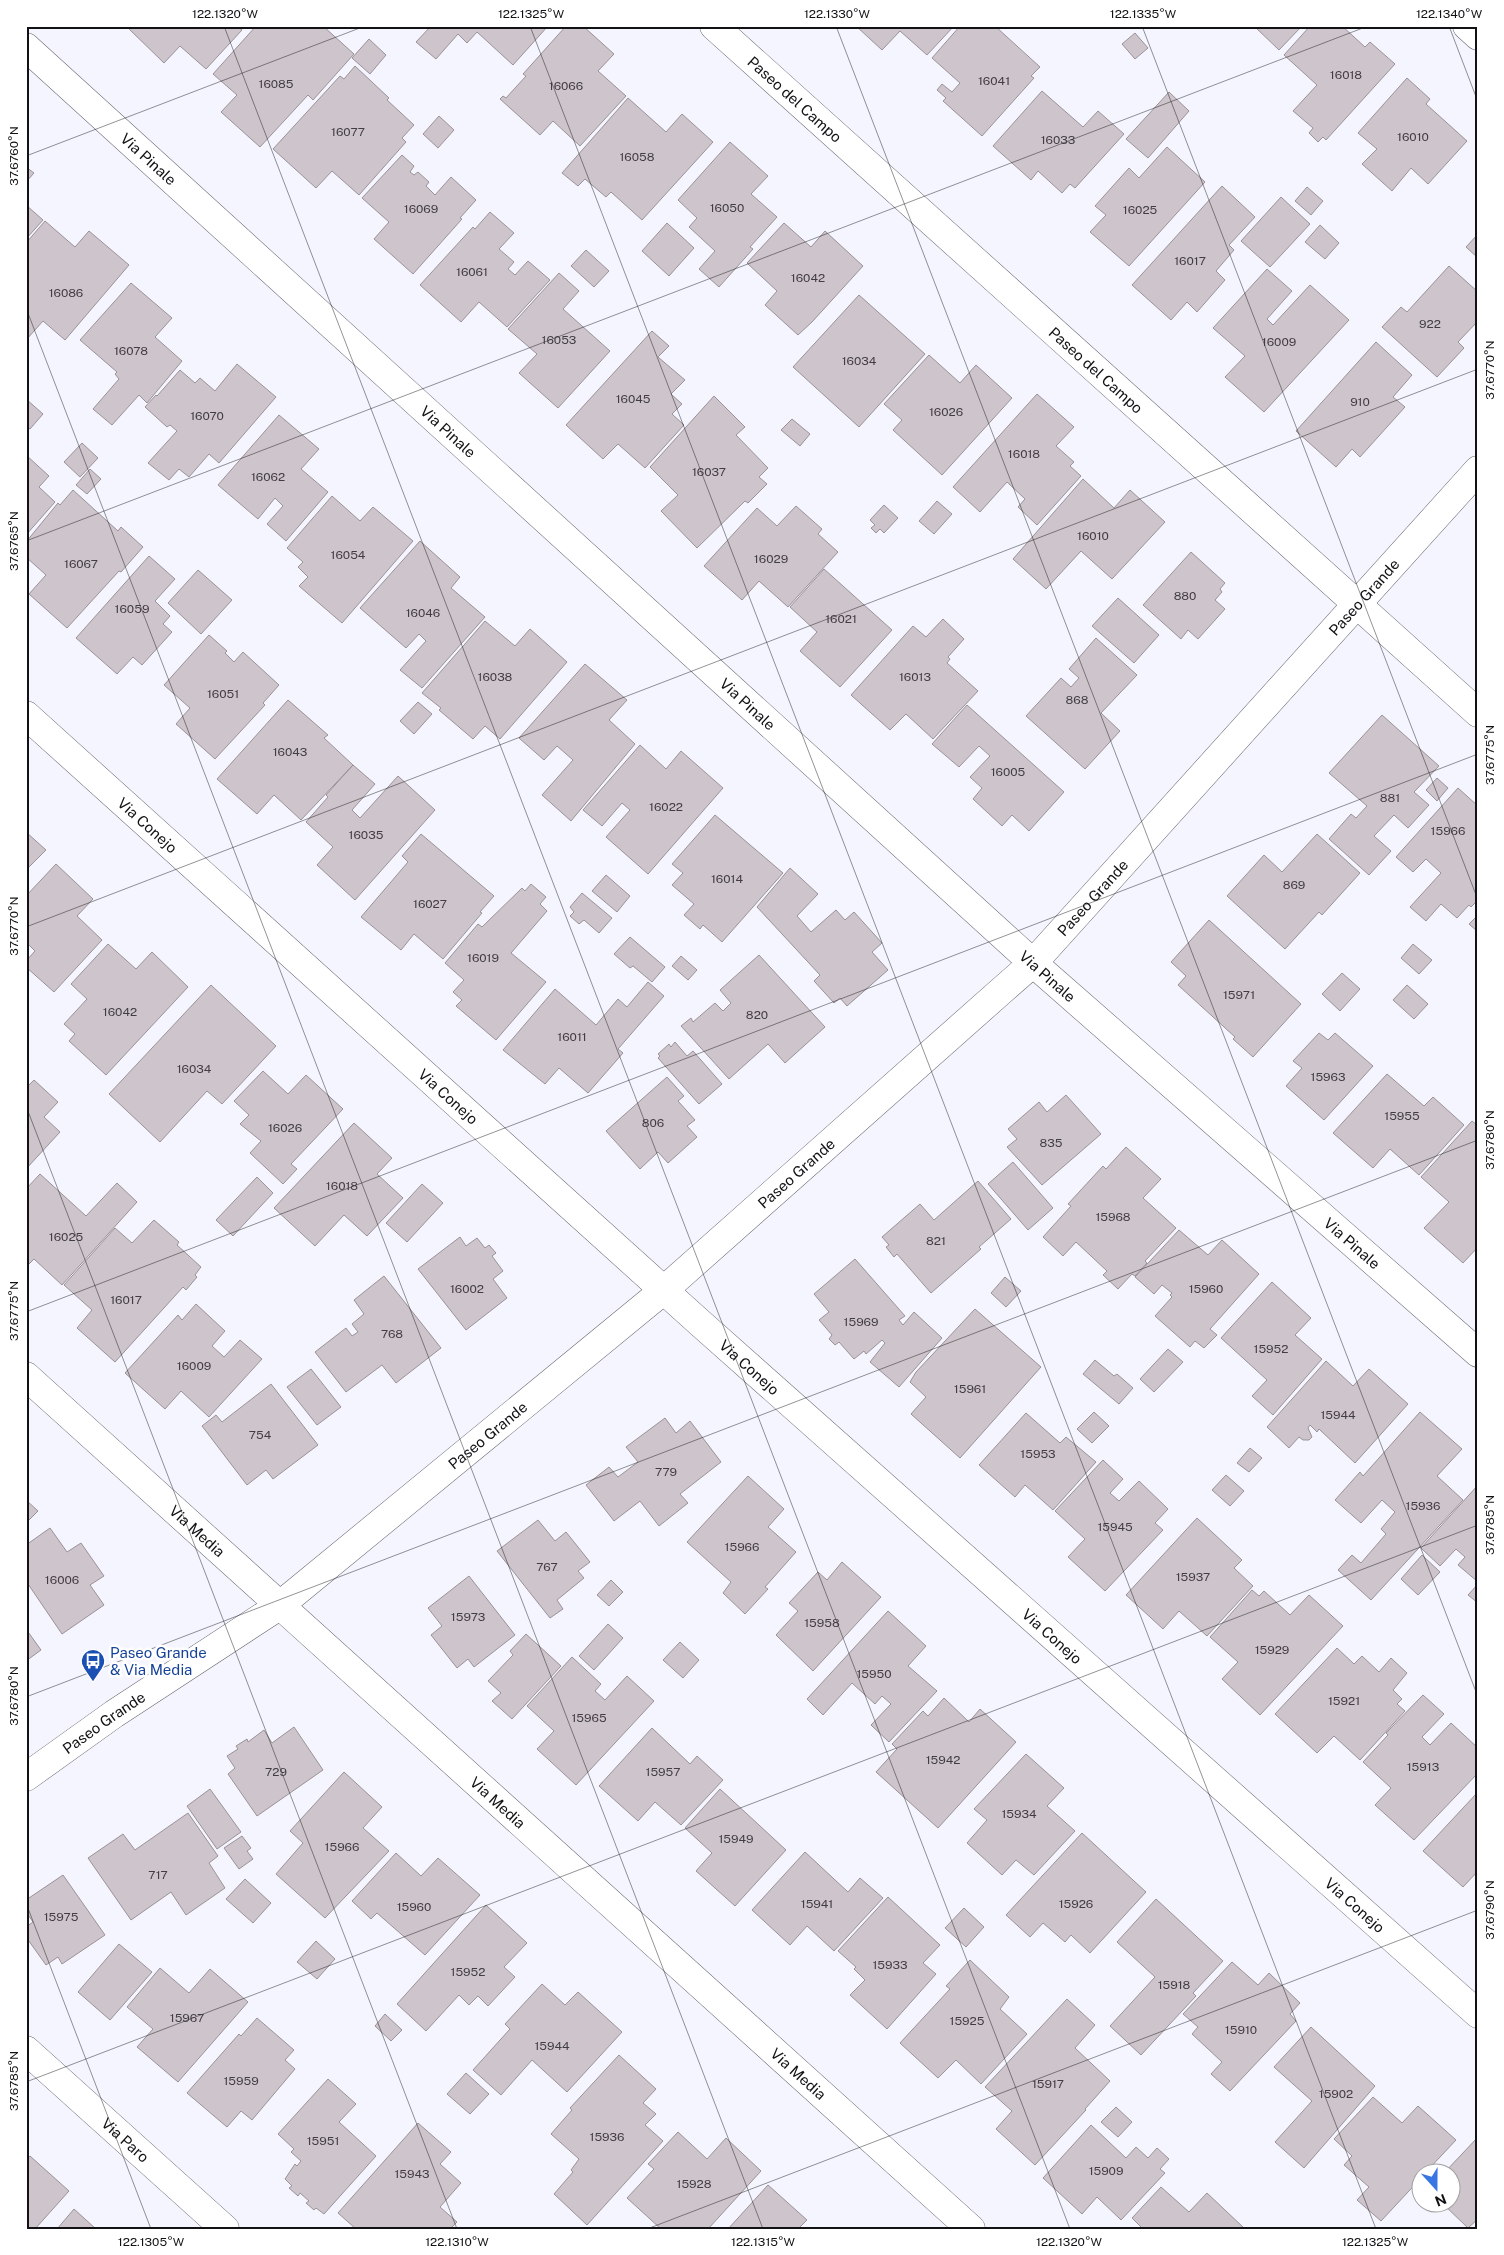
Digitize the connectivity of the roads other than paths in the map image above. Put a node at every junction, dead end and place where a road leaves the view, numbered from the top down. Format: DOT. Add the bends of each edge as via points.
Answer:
graph roads {
  1 [pos="714,26"];
  2 [pos="1467,26"];
  3 [pos="1478,36"];
  4 [pos="26,47"];
  5 [pos="1478,470"];
  6 [pos="1356,605"];
  7 [pos="1478,713"];
  8 [pos="26,714"];
  9 [pos="1033,963"];
  10 [pos="664,1290"];
  11 [pos="1478,1352"];
  12 [pos="26,1376"];
  13 [pos="279,1606"];
  14 [pos="26,1777"];
  15 [pos="1478,2014"];
  16 [pos="26,2050"];
  17 [pos="225,2229"];
  18 [pos="971,2229"];
  1 -- 6 [label="street, Paseo del Campo"];
  2 -- 3 [label="street"];
  4 -- 9 [label="street, Via Pinale"];
  5 -- 6 [label="street, Paseo Grande"];
  6 -- 7 [label="street, Paseo del Campo"];
  6 -- 9 [label="street, Paseo Grande"];
  8 -- 10 [label="street, Via Conejo"];
  9 -- 10 [label="street, Paseo Grande"];
  9 -- 11 [label="street, Via Pinale"];
  10 -- 13 [label="street, Paseo Grande"];
  10 -- 15 [label="street, Via Conejo"];
  12 -- 13 [label="street, Via Media"];
  13 -- 14 [label="street, Paseo Grande" via="114,1714"];
  13 -- 18 [label="street, Via Media"];
  16 -- 17 [label="street, Via Paro"];
}
